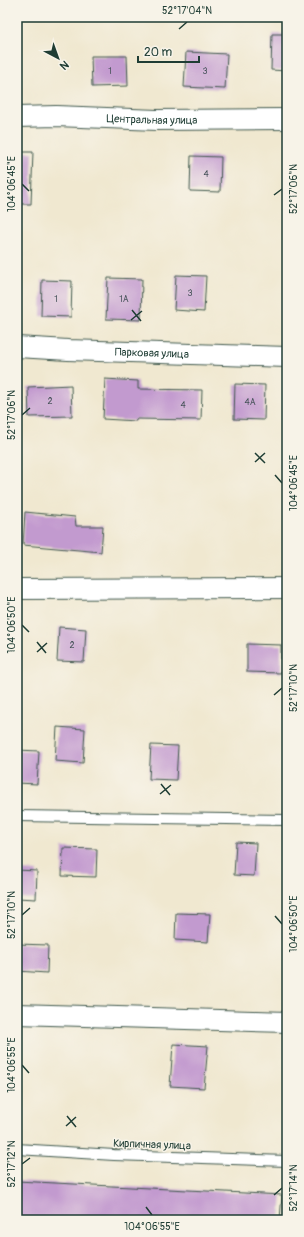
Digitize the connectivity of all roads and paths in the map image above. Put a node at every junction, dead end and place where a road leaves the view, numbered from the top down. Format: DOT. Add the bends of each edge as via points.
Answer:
graph roads {
  1 [pos="17,117"];
  2 [pos="287,118"];
  3 [pos="17,347"];
  4 [pos="287,357"];
  5 [pos="287,588"];
  6 [pos="17,589"];
  7 [pos="17,816"];
  8 [pos="287,820"];
  9 [pos="17,1014"];
  10 [pos="287,1022"];
  11 [pos="17,1149"];
  12 [pos="287,1161"];
  1 -- 2 [label="street, Центральная улица" via="157,120"];
  3 -- 4 [label="street, Парковая улица"];
  5 -- 6 [label="street"];
  7 -- 8 [label="lane"];
  9 -- 10 [label="street"];
  11 -- 12 [label="lane, Кирпичная улица"];
}
